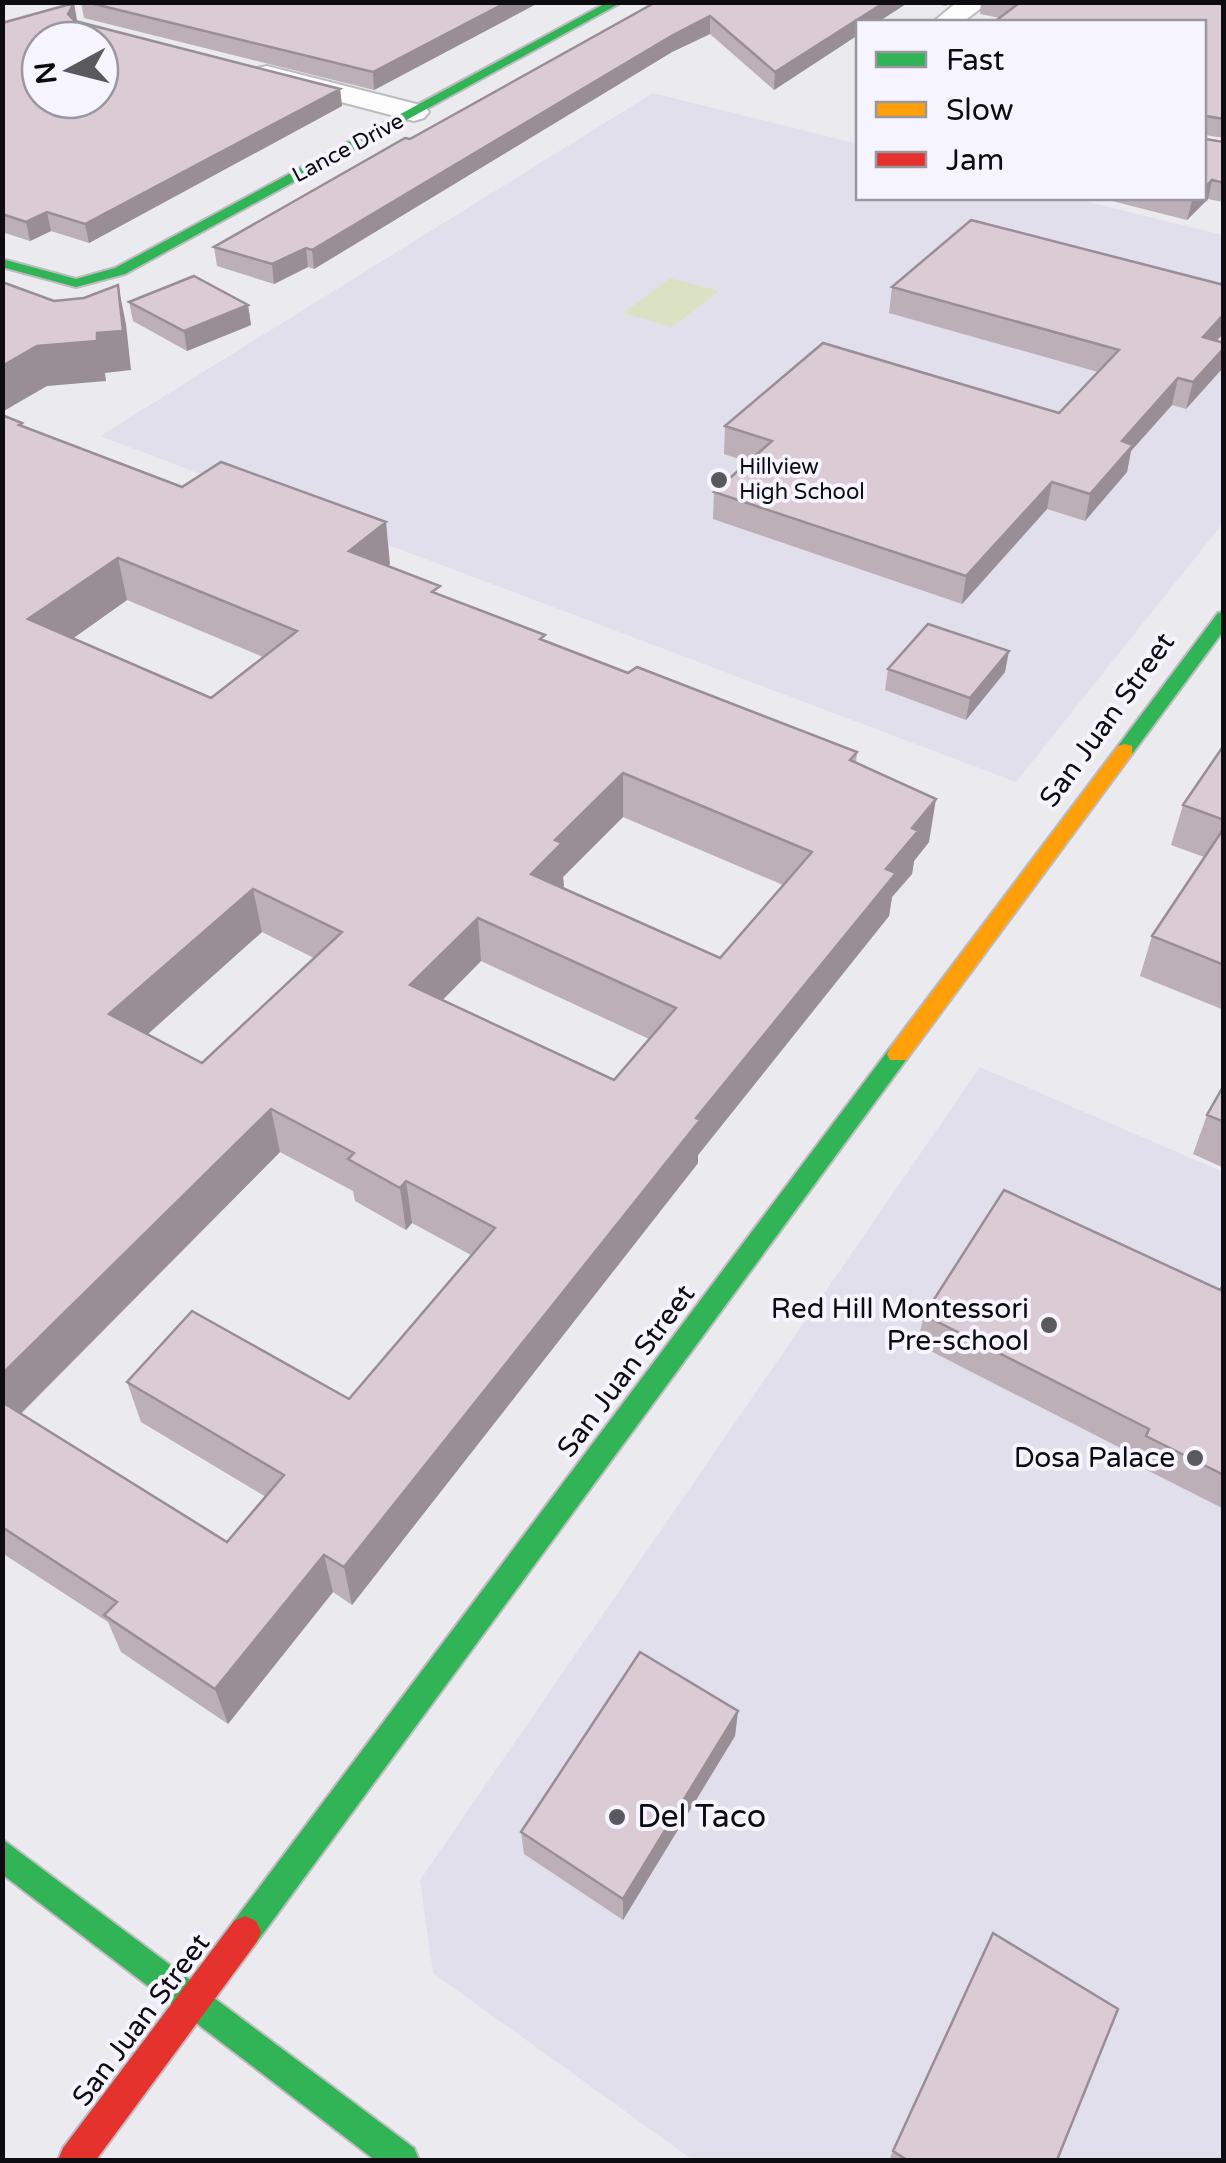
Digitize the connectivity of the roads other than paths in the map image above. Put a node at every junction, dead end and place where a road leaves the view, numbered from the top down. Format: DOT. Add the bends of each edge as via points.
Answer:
graph roads {
  1 [pos="618,2"];
  2 [pos="976,2"];
  3 [pos="949,20"];
  4 [pos="242,68"];
  5 [pos="414,112"];
  6 [pos="2,264"];
  7 [pos="1224,617"];
  8 [pos="2,1854"];
  9 [pos="193,2000"];
  10 [pos="74,2160"];
  11 [pos="402,2160"];
  1 -- 5 [label="main road, Lance Drive"];
  2 -- 3 [label="street"];
  4 -- 5 [label="street"];
  5 -- 6 [label="main road, Lance Drive" via="120,271 76,283"];
  7 -- 9 [label="main road, San Juan Street"];
  8 -- 9 [label="main road"];
  9 -- 10 [label="main road, San Juan Street"];
  9 -- 11 [label="main road"];
}
